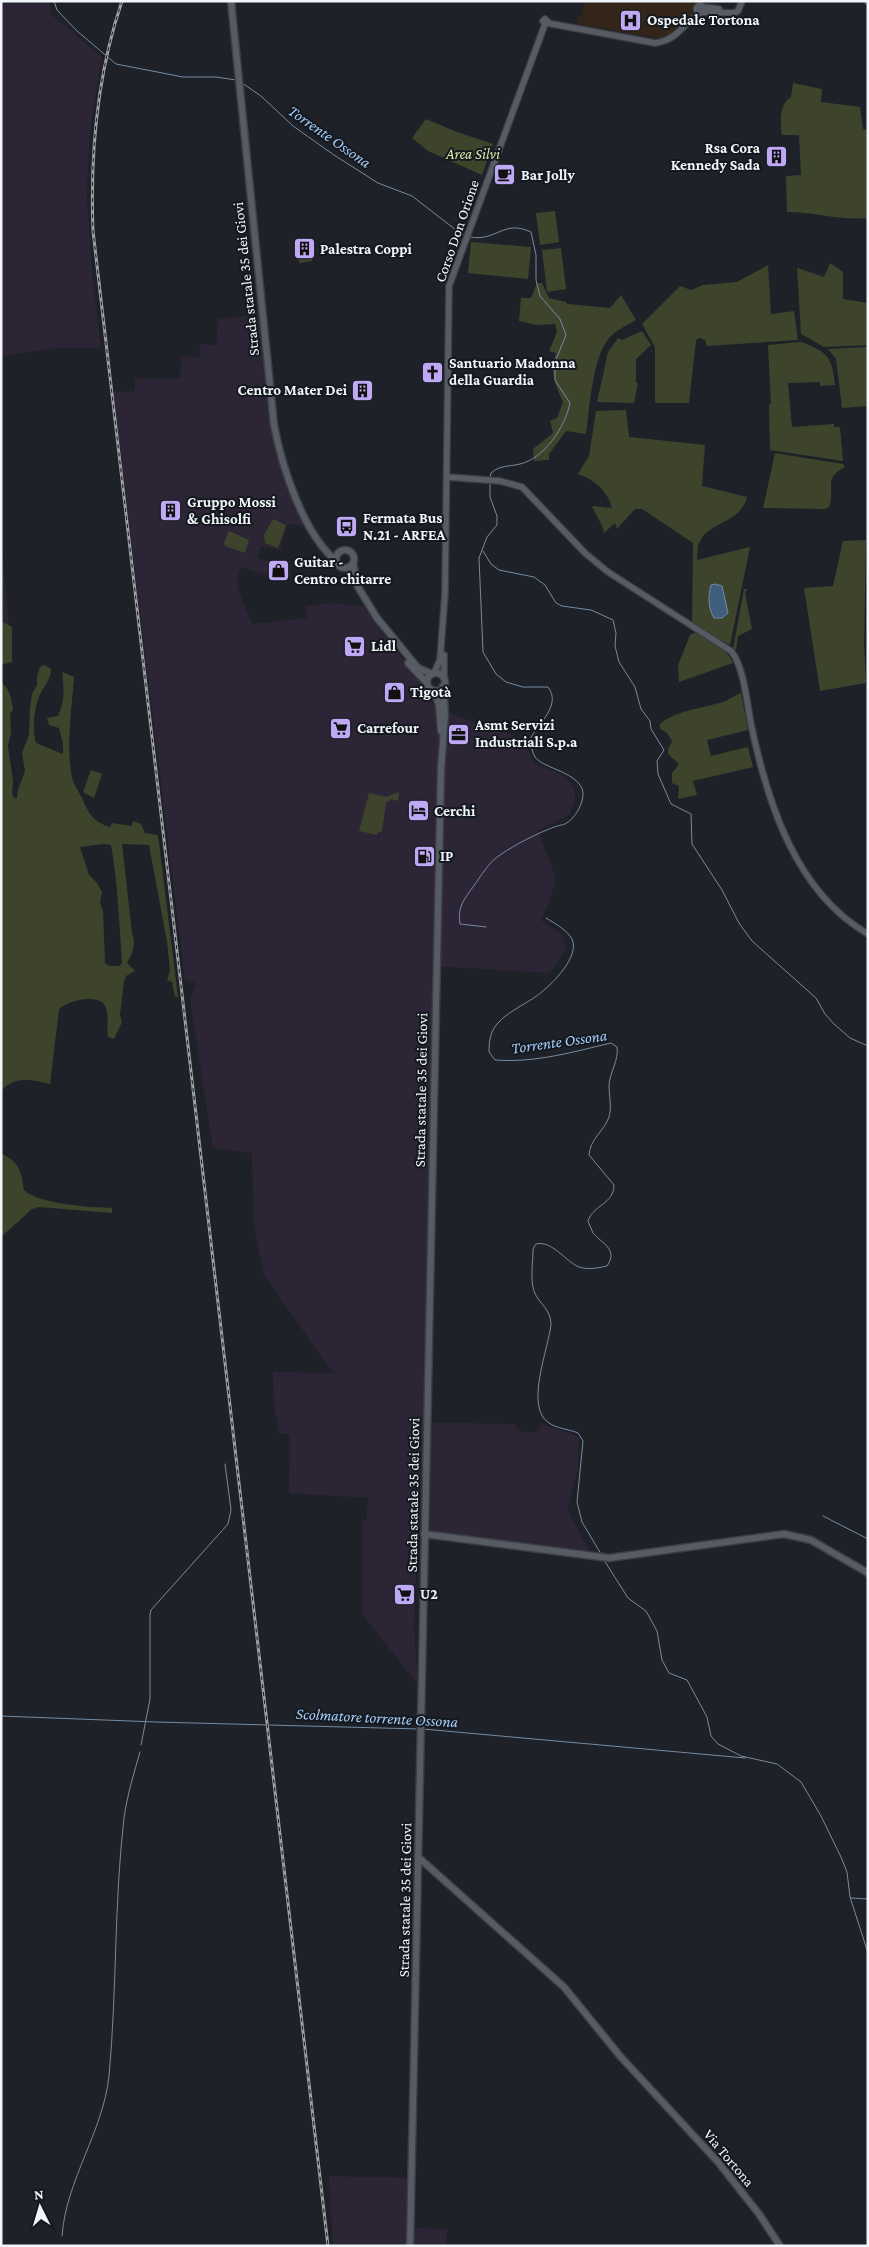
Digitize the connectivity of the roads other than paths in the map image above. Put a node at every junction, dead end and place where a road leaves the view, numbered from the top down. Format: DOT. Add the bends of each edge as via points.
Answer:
graph roads {
  1 [pos="231,1"];
  2 [pos="742,1"];
  3 [pos="447,477"];
  4 [pos="323,544"];
  5 [pos="339,553"];
  6 [pos="336,561"];
  7 [pos="353,563"];
  8 [pos="346,568"];
  9 [pos="355,580"];
  10 [pos="443,636"];
  11 [pos="404,652"];
  12 [pos="433,674"];
  13 [pos="444,678"];
  14 [pos="427,684"];
  15 [pos="443,686"];
  16 [pos="433,690"];
  17 [pos="439,700"];
  18 [pos="446,707"];
  19 [pos="442,745"];
  20 [pos="868,934"];
  21 [pos="424,1534"];
  22 [pos="868,1573"];
  23 [pos="418,1857"];
  24 [pos="410,2246"];
  25 [pos="780,2246"];
  1 -- 4 [label="main road, Strada statale 35 dei Giovi" via="274,425 289,482 302,512"];
  2 -- 3 [label="street, Corso Don Orione" via="734,13 701,10 678,33 655,43 546,24 449,286"];
  3 -- 10 [label="street, Corso Don Orione"];
  3 -- 20 [label="street" via="516,484 526,490 585,553 608,572 734,654 758,759 777,819 800,865 815,886 835,909"];
  4 -- 5 [label="main road, Strada statale 35 dei Giovi"];
  4 -- 6 [label="main road, Strada statale 35 dei Giovi"];
  5 -- 6 [label="main road"];
  5 -- 7 [label="main road" via="349,552"];
  6 -- 8 [label="main road" via="338,566"];
  7 -- 8 [label="main road"];
  7 -- 9 [label="main road"];
  8 -- 9 [label="main road"];
  9 -- 11 [label="main road" via="364,599"];
  10 -- 12 [label="street, Corso Don Orione" via="439,665"];
  10 -- 13 [label="street, Corso Don Orione"];
  11 -- 12 [label="main road" via="420,670"];
  11 -- 14 [label="main road" via="413,670"];
  12 -- 13 [label="main road" via="438,673"];
  12 -- 14 [label="main road" via="428,677"];
  13 -- 15 [label="main road"];
  14 -- 16 [label="main road"];
  15 -- 16 [label="main road"];
  15 -- 18 [label="main road, Strada statale 35 dei Giovi"];
  16 -- 17 [label="main road, Strada statale 35 dei Giovi"];
  17 -- 18 [label="main road"];
  17 -- 19 [label="main road, Strada statale 35 dei Giovi"];
  18 -- 19 [label="main road, Strada statale 35 dei Giovi"];
  19 -- 21 [label="main road, Strada statale 35 dei Giovi"];
  21 -- 22 [label="main road" via="609,1558 784,1534 811,1540"];
  21 -- 23 [label="main road, Strada statale 35 dei Giovi"];
  23 -- 24 [label="main road, Strada statale 35 dei Giovi"];
  23 -- 25 [label="main road, Via Tortona" via="564,1987 652,2091 718,2162"];
}
